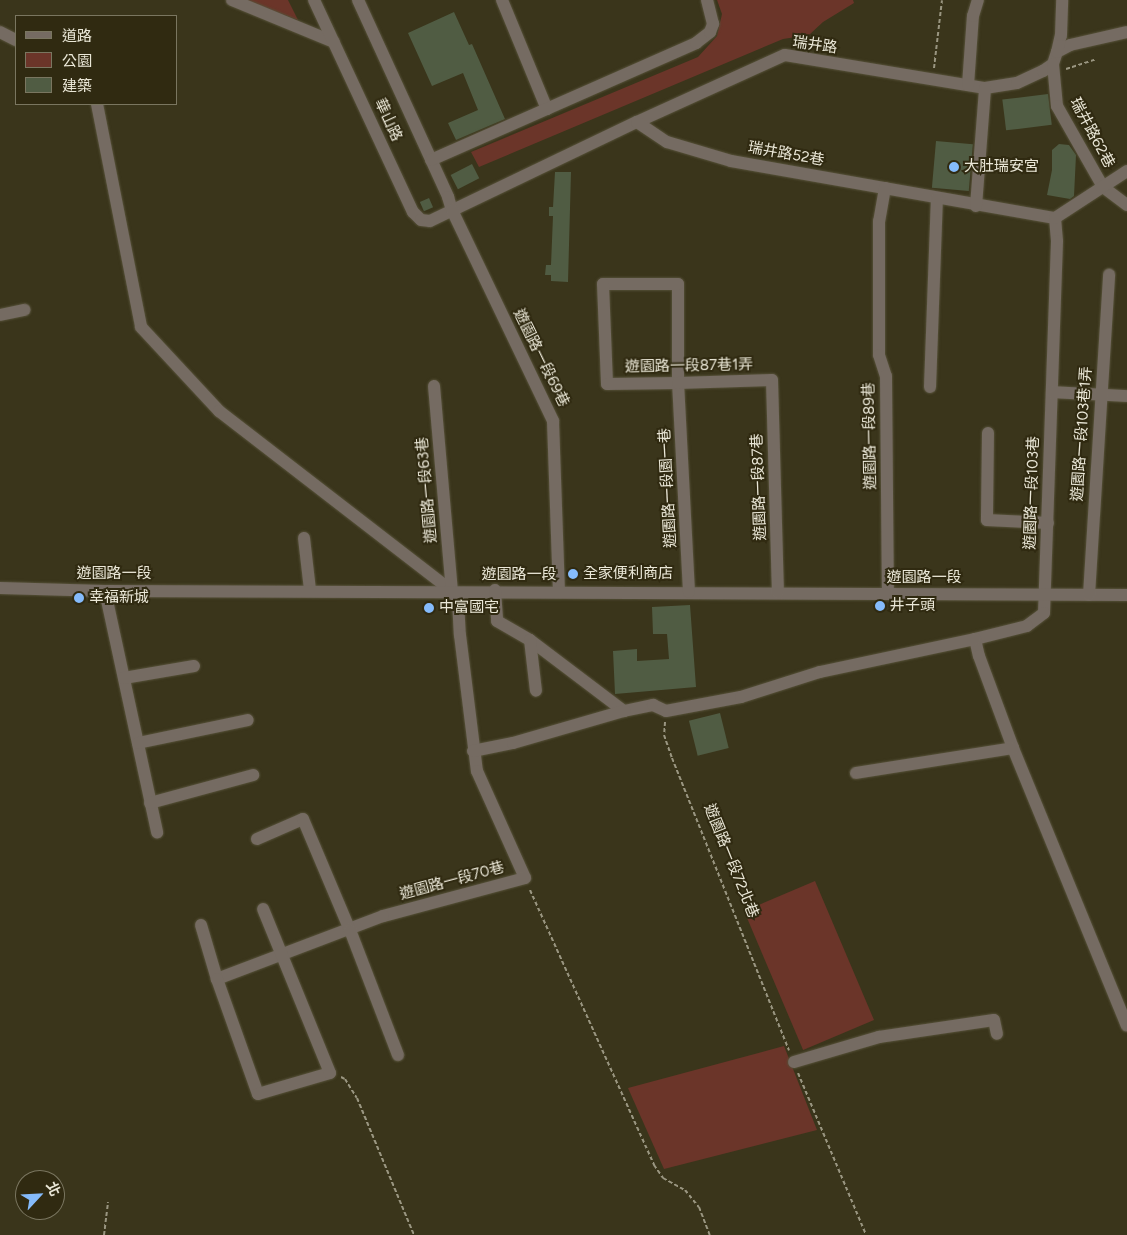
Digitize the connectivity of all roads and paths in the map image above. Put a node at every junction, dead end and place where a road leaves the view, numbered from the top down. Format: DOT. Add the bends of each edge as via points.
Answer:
graph roads {
  1 [pos="232,0"];
  2 [pos="314,0"];
  3 [pos="358,0"];
  4 [pos="502,0"];
  5 [pos="707,0"];
  6 [pos="942,0"];
  7 [pos="978,0"];
  8 [pos="1062,0"];
  9 [pos="0,32"];
  10 [pos="1127,32"];
  11 [pos="15,40"];
  12 [pos="334,42"];
  13 [pos="1055,58"];
  14 [pos="1096,59"];
  15 [pos="932,80"];
  16 [pos="968,85"];
  17 [pos="985,88"];
  18 [pos="97,105"];
  19 [pos="547,109"];
  20 [pos="636,122"];
  21 [pos="431,160"];
  22 [pos="1127,171"];
  23 [pos="1103,187"];
  24 [pos="885,188"];
  25 [pos="936,198"];
  26 [pos="1127,205"];
  27 [pos="976,206"];
  28 [pos="452,210"];
  29 [pos="1055,218"];
  30 [pos="1109,275"];
  31 [pos="24,310"];
  32 [pos="0,315"];
  33 [pos="772,380"];
  34 [pos="678,383"];
  35 [pos="607,384"];
  36 [pos="434,386"];
  37 [pos="930,387"];
  38 [pos="1052,392"];
  39 [pos="1101,395"];
  40 [pos="1127,396"];
  41 [pos="988,433"];
  42 [pos="1048,523"];
  43 [pos="304,538"];
  44 [pos="0,588"];
  45 [pos="105,590"];
  46 [pos="310,590"];
  47 [pos="494,590"];
  48 [pos="452,591"];
  49 [pos="559,591"];
  50 [pos="690,592"];
  51 [pos="778,593"];
  52 [pos="888,594"];
  53 [pos="1046,595"];
  54 [pos="1088,595"];
  55 [pos="1127,595"];
  56 [pos="975,639"];
  57 [pos="530,640"];
  58 [pos="194,666"];
  59 [pos="124,678"];
  60 [pos="536,691"];
  61 [pos="624,711"];
  62 [pos="666,711"];
  63 [pos="248,720"];
  64 [pos="138,743"];
  65 [pos="1013,748"];
  66 [pos="474,751"];
  67 [pos="856,773"];
  68 [pos="253,775"];
  69 [pos="150,803"];
  70 [pos="157,832"];
  71 [pos="257,839"];
  72 [pos="525,878"];
  73 [pos="263,908"];
  74 [pos="201,926"];
  75 [pos="350,930"];
  76 [pos="282,954"];
  77 [pos="217,979"];
  78 [pos="1127,1026"];
  79 [pos="997,1034"];
  80 [pos="398,1055"];
  81 [pos="794,1062"];
  82 [pos="330,1073"];
  83 [pos="108,1202"];
  84 [pos="104,1235"];
  85 [pos="414,1235"];
  86 [pos="710,1235"];
  87 [pos="866,1235"];
  1 -- 12 [label="street"];
  2 -- 12 [label="street, 華山路"];
  3 -- 21 [label="street, 遊園路一段69巷"];
  4 -- 19 [label="street"];
  5 -- 19 [label="street" via="713,24 710,32 696,43"];
  6 -- 15 [label="path"];
  7 -- 16 [label="street" via="973,16"];
  8 -- 13 [label="street, 瑞井路62巷" via="1061,35"];
  9 -- 11 [label="street"];
  10 -- 13 [label="street, 瑞井路" via="1070,45"];
  12 -- 28 [label="street, 華山路" via="413,212 421,220 430,221"];
  13 -- 14 [label="path" via="1068,70"];
  13 -- 17 [label="street, 瑞井路" via="1017,83"];
  13 -- 23 [label="street, 瑞井路62巷" via="1057,106"];
  15 -- 16 [label="street, 瑞井路"];
  15 -- 20 [label="street, 瑞井路" via="785,56"];
  16 -- 17 [label="street, 瑞井路"];
  17 -- 27 [label="street"];
  18 -- 48 [label="street" via="141,327 219,411"];
  19 -- 21 [label="street"];
  20 -- 24 [label="street, 瑞井路52巷" via="667,142 731,161"];
  20 -- 28 [label="street, 瑞井路"];
  21 -- 28 [label="street, 遊園路一段69巷"];
  22 -- 23 [label="street, 瑞井路62巷"];
  23 -- 26 [label="street, 瑞井路62巷"];
  23 -- 29 [label="street, 瑞井路62巷"];
  24 -- 25 [label="street, 瑞井路52巷"];
  24 -- 52 [label="street, 遊園路一段89巷" via="879,222 879,355 886,376"];
  25 -- 27 [label="street, 瑞井路52巷"];
  25 -- 37 [label="street"];
  27 -- 29 [label="street, 瑞井路52巷"];
  28 -- 49 [label="street, 遊園路一段69巷" via="552,421"];
  29 -- 38 [label="street, 遊園路一段103巷"];
  30 -- 39 [label="street, 遊園路一段103巷1弄"];
  31 -- 32 [label="street"];
  33 -- 34 [label="street, 遊園路一段87巷1弄"];
  33 -- 51 [label="street, 遊園路一段87巷"];
  34 -- 35 [label="street, 遊園路一段87巷1弄"];
  34 -- 35 [label="street, 遊園路一段園一巷" via="678,284 603,284"];
  34 -- 50 [label="street, 遊園路一段園一巷"];
  36 -- 48 [label="street, 遊園路一段63巷"];
  38 -- 39 [label="street"];
  38 -- 42 [label="street, 遊園路一段103巷"];
  39 -- 40 [label="street"];
  39 -- 54 [label="street, 遊園路一段103巷1弄"];
  41 -- 42 [label="street" via="987,520"];
  42 -- 53 [label="street, 遊園路一段103巷"];
  43 -- 46 [label="street"];
  44 -- 45 [label="street, 遊園路一段"];
  45 -- 46 [label="street, 遊園路一段"];
  45 -- 59 [label="street"];
  46 -- 48 [label="street, 遊園路一段"];
  47 -- 48 [label="street, 遊園路一段"];
  47 -- 49 [label="street, 遊園路一段"];
  47 -- 57 [label="street" via="497,621"];
  48 -- 66 [label="street, 遊園路一段70巷" via="458,600"];
  49 -- 50 [label="street, 遊園路一段"];
  50 -- 51 [label="street, 遊園路一段"];
  51 -- 52 [label="street, 遊園路一段"];
  52 -- 53 [label="street, 遊園路一段"];
  53 -- 54 [label="street, 遊園路一段"];
  53 -- 56 [label="street, 遊園路一段103巷" via="1044,613 1035,621"];
  54 -- 55 [label="street, 遊園路一段"];
  56 -- 62 [label="street, 遊園路一段103巷" via="820,672 741,697"];
  56 -- 65 [label="street"];
  57 -- 60 [label="street"];
  57 -- 61 [label="street"];
  58 -- 59 [label="street"];
  59 -- 64 [label="street"];
  61 -- 62 [label="street" via="653,705"];
  61 -- 66 [label="street"];
  62 -- 81 [label="path, 遊園路一段72北巷" via="663,729 672,758"];
  63 -- 64 [label="street"];
  64 -- 69 [label="street"];
  65 -- 67 [label="street"];
  65 -- 78 [label="street"];
  66 -- 72 [label="street, 遊園路一段70巷" via="477,771"];
  68 -- 69 [label="street"];
  69 -- 70 [label="street"];
  71 -- 75 [label="street" via="303,819"];
  72 -- 75 [label="street, 遊園路一段70巷" via="383,916"];
  72 -- 86 [label="path" via="654,1165 663,1178 685,1190 699,1207"];
  73 -- 76 [label="street"];
  74 -- 77 [label="street"];
  75 -- 76 [label="street, 遊園路一段70巷"];
  75 -- 80 [label="street"];
  76 -- 77 [label="street, 遊園路一段70巷"];
  76 -- 82 [label="street"];
  77 -- 82 [label="street" via="258,1094"];
  79 -- 81 [label="street" via="994,1020 879,1037"];
  81 -- 87 [label="path, 遊園路一段72北巷"];
  82 -- 85 [label="path" via="345,1079 357,1098"];
  83 -- 84 [label="path"];
}
